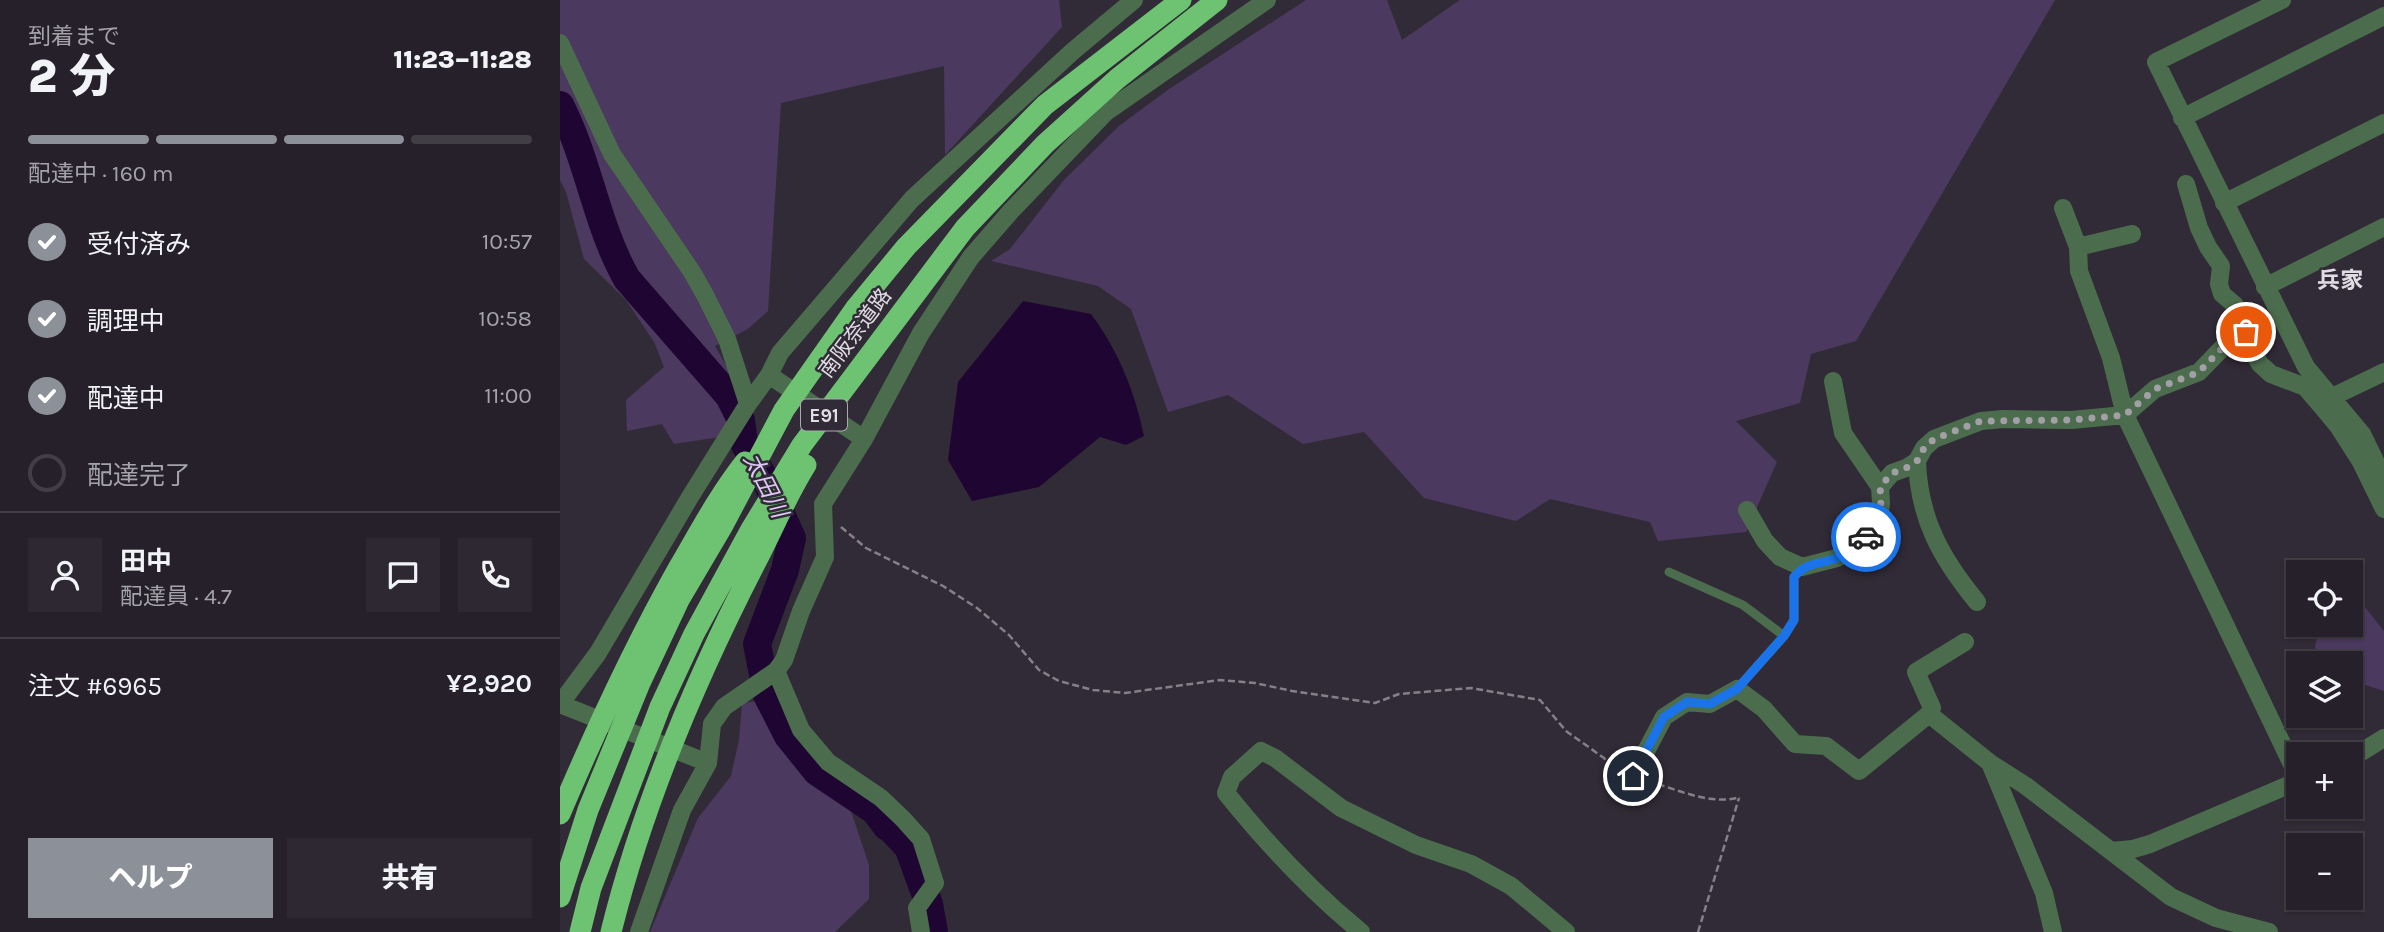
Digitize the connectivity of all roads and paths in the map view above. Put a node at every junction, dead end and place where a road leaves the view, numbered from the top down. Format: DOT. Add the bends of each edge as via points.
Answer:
graph roads {
  1 [pos="1134,0"];
  2 [pos="1181,0"];
  3 [pos="1217,0"];
  4 [pos="1267,0"];
  5 [pos="2282,0"];
  6 [pos="2251,7"];
  7 [pos="2384,16"];
  8 [pos="560,43"];
  9 [pos="2182,118"];
  10 [pos="2384,123"];
  11 [pos="2186,184"];
  12 [pos="2224,203"];
  13 [pos="2063,208"];
  14 [pos="2384,227"];
  15 [pos="2132,234"];
  16 [pos="2078,247"];
  17 [pos="2266,287"];
  18 [pos="2246,332"];
  19 [pos="2384,372"];
  20 [pos="855,374"];
  21 [pos="769,375"];
  22 [pos="1833,381"];
  23 [pos="2330,398"];
  24 [pos="748,404"];
  25 [pos="784,410"];
  26 [pos="2125,415"];
  27 [pos="856,433"];
  28 [pos="1917,461"];
  29 [pos="2384,477"];
  30 [pos="1880,487"];
  31 [pos="824,509"];
  32 [pos="2384,509"];
  33 [pos="1747,510"];
  34 [pos="1802,567"];
  35 [pos="1668,572"];
  36 [pos="1977,602"];
  37 [pos="1784,636"];
  38 [pos="1965,642"];
  39 [pos="776,671"];
  40 [pos="1737,689"];
  41 [pos="560,704"];
  42 [pos="1929,714"];
  43 [pos="2384,737"];
  44 [pos="2363,751"];
  45 [pos="2286,754"];
  46 [pos="701,760"];
  47 [pos="1990,763"];
  48 [pos="1633,776"];
  49 [pos="2286,784"];
  50 [pos="560,814"];
  51 [pos="2111,851"];
  52 [pos="560,897"];
  53 [pos="580,932"];
  54 [pos="611,932"];
  55 [pos="639,932"];
  56 [pos="922,932"];
  57 [pos="1362,932"];
  58 [pos="1566,932"];
  59 [pos="1698,932"];
  60 [pos="2053,932"];
  61 [pos="2269,932"];
  1 -- 21 [label="street" via="912,199 780,353"];
  2 -- 25 [label="highway, 南阪奈道路 / E91" via="1045,105 906,247 855,309"];
  3 -- 20 [label="highway, 南阪奈道路 / E91" via="1117,79 1045,144 965,228"];
  4 -- 27 [label="street" via="1106,112 1011,211 971,257"];
  5 -- 6 [label="street"];
  6 -- 9 [label="street" via="2156,62"];
  7 -- 9 [label="street"];
  8 -- 24 [label="street" via="612,154 705,295 727,339"];
  9 -- 12 [label="street"];
  10 -- 12 [label="street"];
  11 -- 18 [label="street" via="2199,228 2221,266 2222,294 2235,305"];
  12 -- 17 [label="street"];
  13 -- 16 [label="street"];
  14 -- 17 [label="street"];
  15 -- 16 [label="street"];
  16 -- 26 [label="street" via="2079,271 2111,358"];
  17 -- 23 [label="street" via="2306,367"];
  18 -- 26 [label="street" via="2230,340 2199,372 2155,389"];
  18 -- 32 [label="street" via="2260,364 2271,374 2305,387 2338,426"];
  19 -- 23 [label="street"];
  20 -- 53 [label="highway, 南阪奈道路 / E91" via="802,445 694,634 660,706 591,888"];
  20 -- 54 [label="highway" via="725,621 644,821"];
  21 -- 24 [label="street"];
  21 -- 27 [label="street"];
  22 -- 30 [label="street" via="1843,433"];
  23 -- 29 [label="street" via="2362,435"];
  24 -- 41 [label="street" via="598,653"];
  25 -- 50 [label="highway" via="719,495 663,596 617,683"];
  25 -- 52 [label="highway, 南阪奈道路 / E91" via="679,600 640,683 588,810"];
  26 -- 28 [label="street" via="1981,421 1934,439"];
  26 -- 45 [label="street"];
  27 -- 31 [label="street"];
  28 -- 30 [label="street" via="1892,473"];
  28 -- 36 [label="street" via="1929,526 1942,556"];
  30 -- 34 [label="street" via="1879,521 1855,549"];
  31 -- 39 [label="street" via="825,557"];
  31 -- 48 [label="path" via="866,548 978,608 1039,670 1059,681 1125,693 1220,680 1376,703 1399,694 1471,688 1540,700 1566,731 1612,769"];
  33 -- 34 [label="street" via="1780,557"];
  34 -- 37 [label="lane" via="1794,577 1794,620"];
  35 -- 37 [label="lane" via="1742,605"];
  37 -- 40 [label="lane"];
  38 -- 42 [label="street" via="1916,672 1932,708"];
  39 -- 46 [label="street" via="724,707 712,724"];
  39 -- 56 [label="street" via="801,730 828,762 881,798 921,839 935,883 917,908"];
  40 -- 42 [label="street" via="1764,709 1795,744 1826,746 1859,771"];
  40 -- 48 [label="street" via="1710,704 1687,702 1664,717"];
  41 -- 46 [label="street"];
  42 -- 47 [label="street"];
  43 -- 44 [label="street"];
  46 -- 55 [label="street"];
  47 -- 51 [label="street"];
  47 -- 60 [label="street" via="2044,893"];
  48 -- 59 [label="path" via="1710,799 1740,797"];
  49 -- 51 [label="street" via="2150,844"];
  51 -- 61 [label="street" via="2171,897 2216,918"];
  57 -- 58 [label="street" via="1327,904 1226,793 1232,776 1261,751 1341,808 1511,886"];
}
